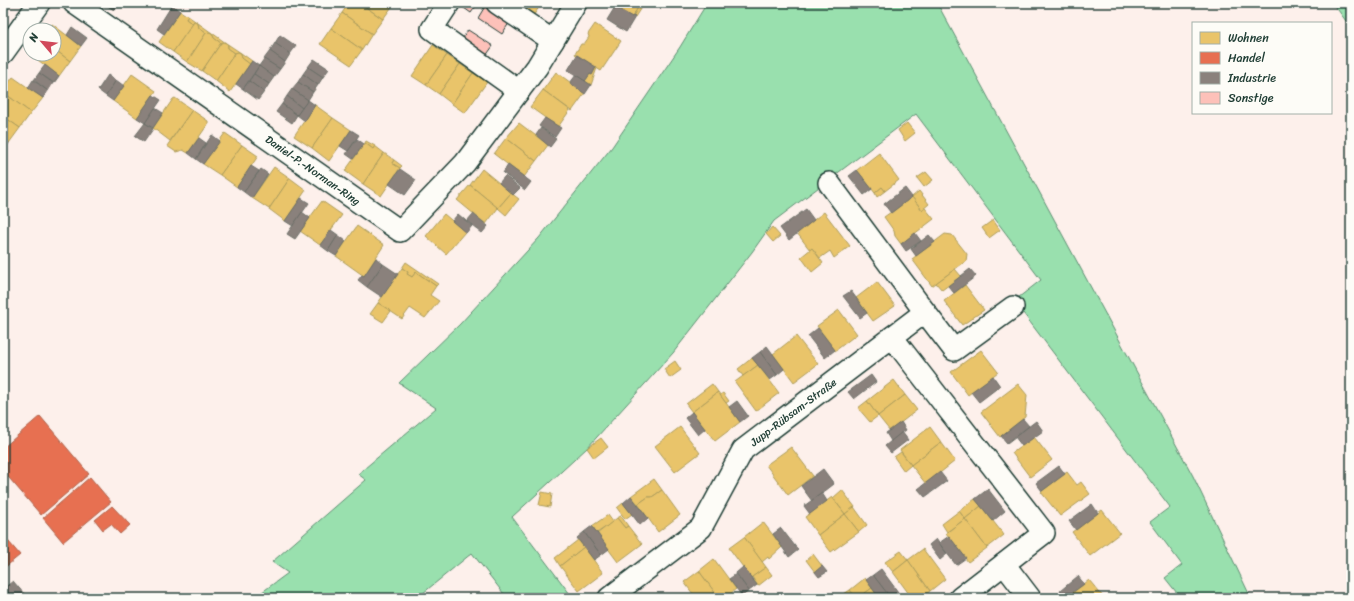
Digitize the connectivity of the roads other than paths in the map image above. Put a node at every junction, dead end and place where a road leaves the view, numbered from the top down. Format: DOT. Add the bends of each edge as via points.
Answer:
graph roads {
  1 [pos="38,3"];
  2 [pos="74,3"];
  3 [pos="449,3"];
  4 [pos="497,3"];
  5 [pos="576,3"];
  6 [pos="553,41"];
  7 [pos="3,53"];
  8 [pos="519,91"];
  9 [pos="829,183"];
  10 [pos="1013,307"];
  11 [pos="925,312"];
  12 [pos="892,337"];
  13 [pos="1004,564"];
  14 [pos="609,598"];
  15 [pos="960,598"];
  16 [pos="1030,598"];
  1 -- 7 [label="street"];
  2 -- 8 [label="street, Daniel-P.-Norman-Ring" via="400,231 465,162"];
  3 -- 8 [label="street" via="432,29"];
  4 -- 6 [label="street"];
  5 -- 6 [label="street, Daniel-P.-Norman-Ring"];
  6 -- 8 [label="street, Daniel-P.-Norman-Ring"];
  9 -- 11 [label="street"];
  10 -- 11 [label="street" via="954,350"];
  11 -- 12 [label="street, Jupp-Rübsam-Straße"];
  12 -- 13 [label="street" via="1044,533"];
  12 -- 14 [label="street, Jupp-Rübsam-Straße" via="743,450 701,528"];
  13 -- 15 [label="street"];
  13 -- 16 [label="street"];
}
